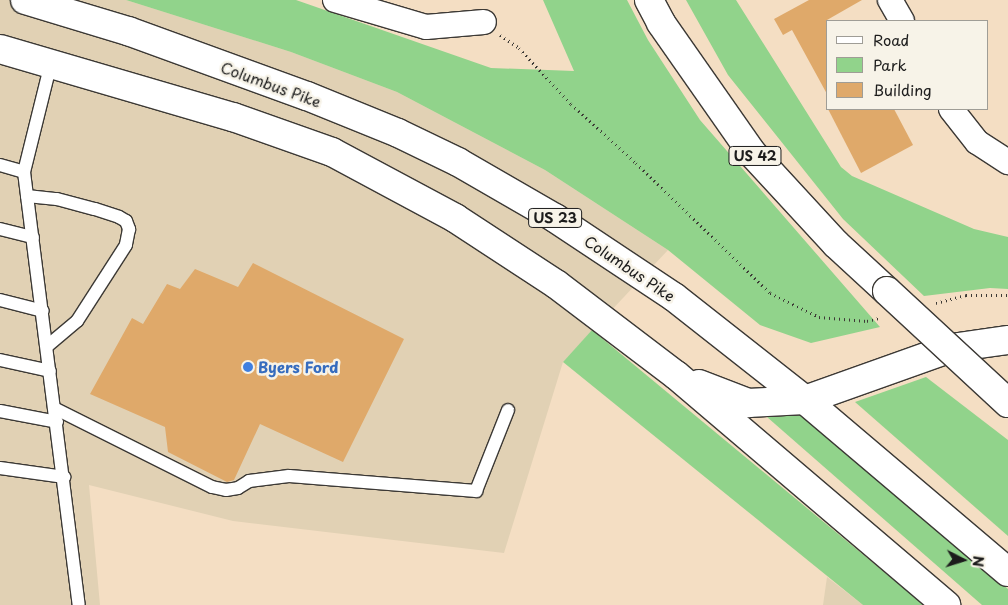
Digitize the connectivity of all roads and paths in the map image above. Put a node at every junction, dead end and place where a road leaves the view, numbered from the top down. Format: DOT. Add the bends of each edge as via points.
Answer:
graph roads {
  1 [pos="25,0"];
  2 [pos="335,0"];
  3 [pos="649,0"];
  4 [pos="890,0"];
  5 [pos="901,20"];
  6 [pos="484,22"];
  7 [pos="0,49"];
  8 [pos="51,63"];
  9 [pos="952,110"];
  10 [pos="1008,162"];
  11 [pos="0,165"];
  12 [pos="24,172"];
  13 [pos="27,196"];
  14 [pos="0,229"];
  15 [pos="33,237"];
  16 [pos="1008,296"];
  17 [pos="0,300"];
  18 [pos="886,304"];
  19 [pos="930,305"];
  20 [pos="43,311"];
  21 [pos="1008,340"];
  22 [pos="47,346"];
  23 [pos="0,360"];
  24 [pos="50,371"];
  25 [pos="676,375"];
  26 [pos="805,400"];
  27 [pos="1008,403"];
  28 [pos="508,410"];
  29 [pos="0,411"];
  30 [pos="56,416"];
  31 [pos="0,468"];
  32 [pos="64,477"];
  33 [pos="1008,572"];
  34 [pos="80,605"];
  35 [pos="946,605"];
  1 -- 26 [label="main road, Columbus Pike / US 23" via="128,31 307,96 398,133 458,162 554,218 674,297"];
  2 -- 6 [label="street" via="426,27"];
  3 -- 18 [label="main road, US 42" via="666,31 752,153"];
  4 -- 5 [label="street"];
  6 -- 18 [label="path" via="519,48 572,104 770,293 818,317 867,321"];
  7 -- 8 [label="main road"];
  8 -- 12 [label="lane"];
  8 -- 25 [label="main road" via="233,117 332,152 455,218 556,284"];
  9 -- 10 [label="street" via="977,142"];
  11 -- 12 [label="lane"];
  12 -- 13 [label="lane"];
  13 -- 15 [label="lane"];
  13 -- 22 [label="lane" via="57,199 95,209 126,221 129,229 126,245 77,321"];
  14 -- 15 [label="lane"];
  15 -- 20 [label="lane"];
  16 -- 19 [label="path" via="966,296"];
  17 -- 20 [label="lane"];
  18 -- 27 [label="main road, US 42, bridge"];
  20 -- 22 [label="lane"];
  21 -- 26 [label="main road" via="951,348"];
  22 -- 24 [label="lane"];
  23 -- 24 [label="lane"];
  24 -- 30 [label="lane"];
  25 -- 26 [label="main road" via="748,403"];
  25 -- 35 [label="main road"];
  26 -- 33 [label="main road, Columbus Pike / US 23"];
  28 -- 30 [label="lane" via="476,491 289,476 249,481 238,488 226,490 212,487"];
  29 -- 30 [label="lane"];
  30 -- 32 [label="lane"];
  31 -- 32 [label="lane"];
  32 -- 34 [label="lane"];
}
